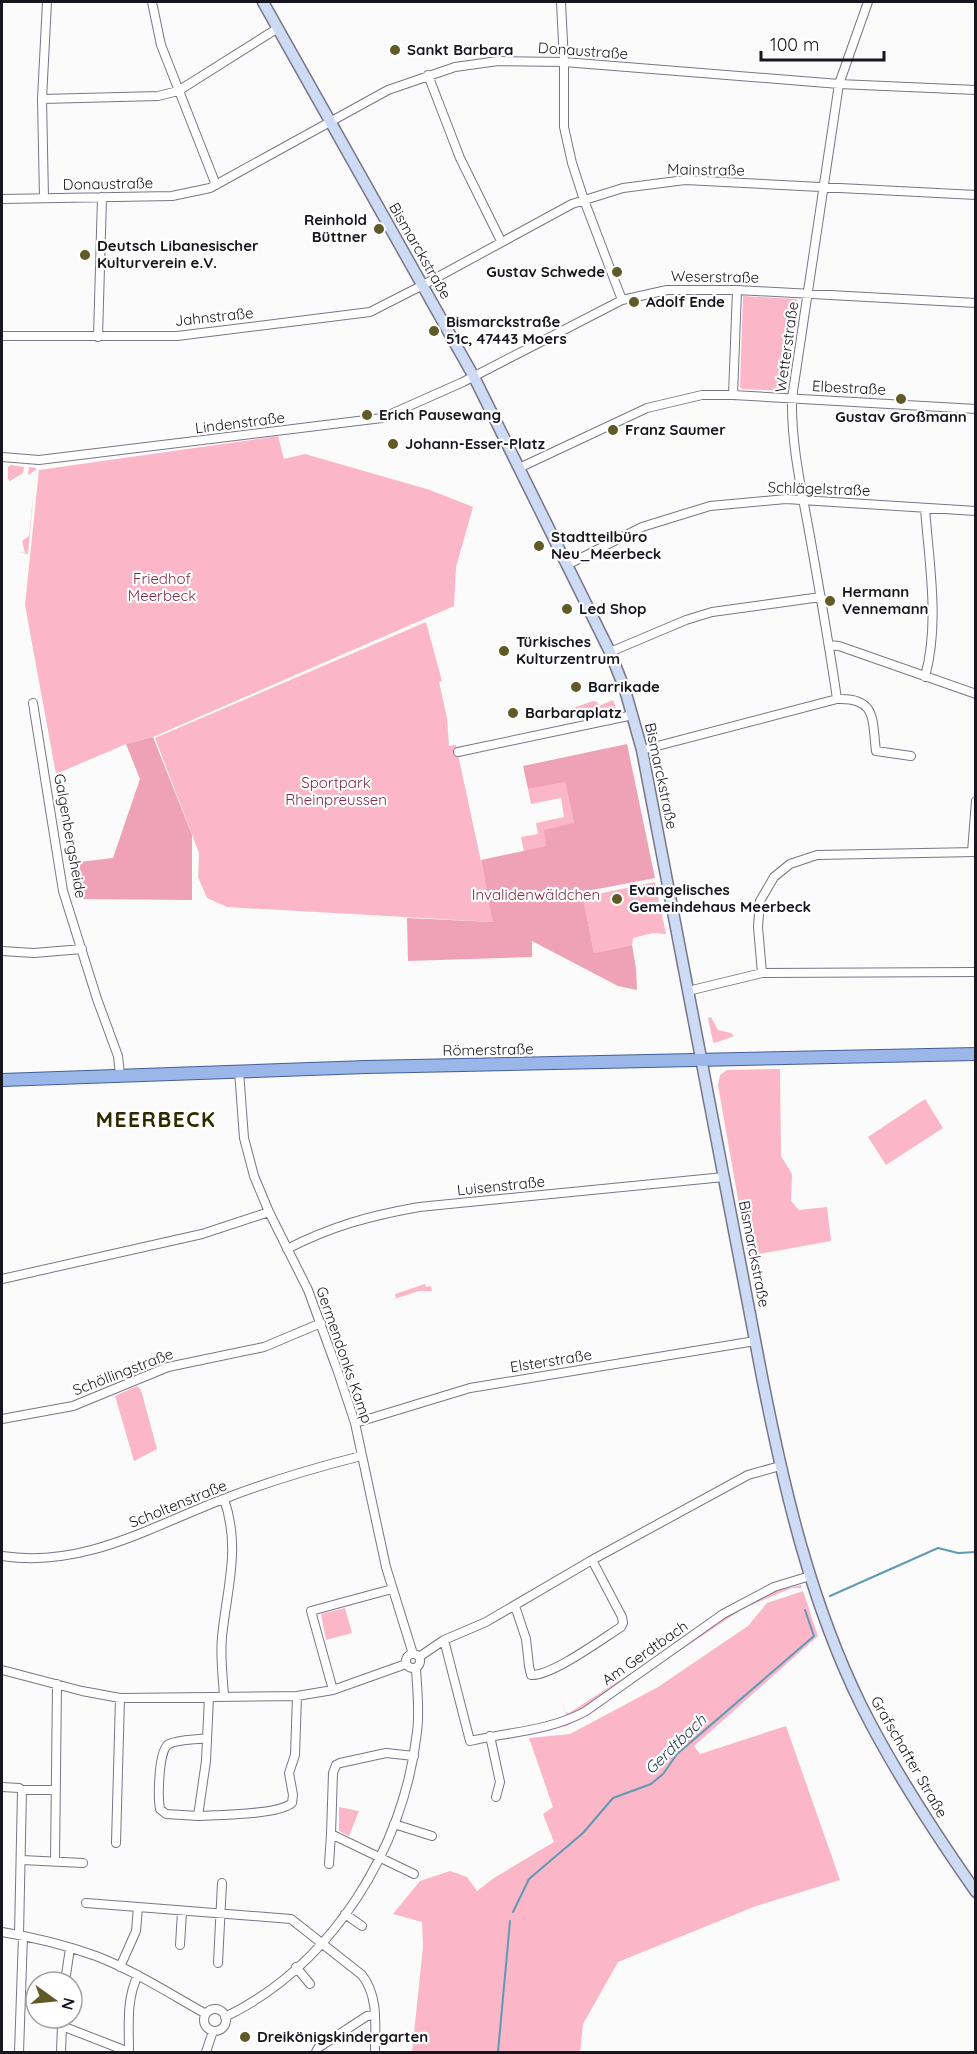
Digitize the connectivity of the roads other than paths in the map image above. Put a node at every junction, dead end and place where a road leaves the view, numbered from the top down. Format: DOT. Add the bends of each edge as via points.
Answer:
graph roads {
  1 [pos="46,2"];
  2 [pos="152,2"];
  3 [pos="263,2"];
  4 [pos="561,2"];
  5 [pos="868,2"];
  6 [pos="278,28"];
  7 [pos="564,62"];
  8 [pos="428,75"];
  9 [pos="839,84"];
  10 [pos="178,90"];
  11 [pos="975,90"];
  12 [pos="42,99"];
  13 [pos="330,123"];
  14 [pos="216,185"];
  15 [pos="823,188"];
  16 [pos="975,195"];
  17 [pos="102,197"];
  18 [pos="44,198"];
  19 [pos="2,199"];
  20 [pos="584,200"];
  21 [pos="2,204"];
  22 [pos="501,241"];
  23 [pos="423,285"];
  24 [pos="737,290"];
  25 [pos="808,293"];
  26 [pos="622,300"];
  27 [pos="975,303"];
  28 [pos="2,336"];
  29 [pos="98,337"];
  30 [pos="474,377"];
  31 [pos="733,395"];
  32 [pos="792,398"];
  33 [pos="975,409"];
  34 [pos="2,457"];
  35 [pos="519,468"];
  36 [pos="804,500"];
  37 [pos="925,508"];
  38 [pos="975,511"];
  39 [pos="567,566"];
  40 [pos="821,597"];
  41 [pos="829,645"];
  42 [pos="610,652"];
  43 [pos="925,677"];
  44 [pos="975,694"];
  45 [pos="837,699"];
  46 [pos="33,703"];
  47 [pos="633,715"];
  48 [pos="642,750"];
  49 [pos="458,752"];
  50 [pos="911,756"];
  51 [pos="975,801"];
  52 [pos="974,852"];
  53 [pos="82,949"];
  54 [pos="2,951"];
  55 [pos="975,972"];
  56 [pos="762,973"];
  57 [pos="688,991"];
  58 [pos="975,1054"];
  59 [pos="702,1061"];
  60 [pos="239,1071"];
  61 [pos="120,1076"];
  62 [pos="2,1080"];
  63 [pos="724,1177"];
  64 [pos="269,1212"];
  65 [pos="286,1249"];
  66 [pos="2,1279"];
  67 [pos="321,1323"];
  68 [pos="755,1341"];
  69 [pos="2,1419"];
  70 [pos="354,1423"];
  71 [pos="361,1456"];
  72 [pos="780,1466"];
  73 [pos="224,1498"];
  74 [pos="2,1556"];
  75 [pos="592,1560"];
  76 [pos="810,1576"];
  77 [pos="392,1589"];
  78 [pos="515,1606"];
  79 [pos="829,1630"];
  80 [pos="444,1640"];
  81 [pos="416,1656"];
  82 [pos="406,1664"];
  83 [pos="416,1668"];
  84 [pos="2,1670"];
  85 [pos="57,1684"];
  86 [pos="333,1690"];
  87 [pos="297,1696"];
  88 [pos="208,1697"];
  89 [pos="224,1697"];
  90 [pos="120,1698"];
  91 [pos="490,1736"];
  92 [pos="207,1738"];
  93 [pos="414,1756"];
  94 [pos="2,1786"];
  95 [pos="22,1790"];
  96 [pos="56,1790"];
  97 [pos="496,1797"];
  98 [pos="198,1816"];
  99 [pos="394,1824"];
  100 [pos="332,1834"];
  101 [pos="432,1836"];
  102 [pos="116,1843"];
  103 [pos="380,1857"];
  104 [pos="22,1860"];
  105 [pos="55,1861"];
  106 [pos="83,1863"];
  107 [pos="329,1864"];
  108 [pos="414,1874"];
  109 [pos="222,1883"];
  110 [pos="975,1892"];
  111 [pos="86,1903"];
  112 [pos="138,1907"];
  113 [pos="182,1911"];
  114 [pos="220,1914"];
  115 [pos="345,1914"];
  116 [pos="362,1926"];
  117 [pos="2,1932"];
  118 [pos="21,1936"];
  119 [pos="323,1943"];
  120 [pos="180,1945"];
  121 [pos="70,1948"];
  122 [pos="218,1963"];
  123 [pos="120,1967"];
  124 [pos="296,1967"];
  125 [pos="67,1970"];
  126 [pos="138,1975"];
  127 [pos="310,1984"];
  128 [pos="206,2014"];
  129 [pos="374,2015"];
  130 [pos="225,2017"];
  131 [pos="62,2030"];
  132 [pos="80,2030"];
  133 [pos="213,2031"];
  134 [pos="19,2052"];
  135 [pos="61,2052"];
  136 [pos="129,2052"];
  137 [pos="137,2052"];
  138 [pos="206,2052"];
  139 [pos="316,2052"];
  140 [pos="375,2052"];
  1 -- 12 [label="street"];
  2 -- 10 [label="street"];
  3 -- 6 [label="main road, Bismarckstraße"];
  4 -- 7 [label="street"];
  5 -- 9 [label="street, Wetterstraße"];
  6 -- 10 [label="street"];
  6 -- 13 [label="main road, Bismarckstraße"];
  7 -- 8 [label="street, Donaustraße" via="498,61"];
  7 -- 9 [label="street, Donaustraße"];
  7 -- 20 [label="street" via="564,128"];
  8 -- 13 [label="street, Donaustraße" via="388,90"];
  8 -- 22 [label="street" via="460,159"];
  9 -- 11 [label="street, Donaustraße"];
  9 -- 15 [label="street, Wetterstraße"];
  10 -- 12 [label="street" via="158,96"];
  10 -- 14 [label="street"];
  12 -- 18 [label="street"];
  13 -- 14 [label="street, Donaustraße"];
  13 -- 23 [label="main road, Bismarckstraße"];
  14 -- 17 [label="street, Donaustraße" via="172,196"];
  15 -- 16 [label="street, Mainstraße"];
  15 -- 20 [label="street, Mainstraße" via="685,180 623,188"];
  15 -- 25 [label="street, Wetterstraße"];
  17 -- 18 [label="street, Donaustraße"];
  17 -- 29 [label="street"];
  18 -- 19 [label="street, Donaustraße"];
  19 -- 21 [label="street"];
  20 -- 22 [label="street, Mainstraße"];
  20 -- 26 [label="street"];
  22 -- 23 [label="street, Mainstraße"];
  23 -- 29 [label="street, Jahnstraße" via="369,312 177,336"];
  23 -- 30 [label="main road, Bismarckstraße"];
  24 -- 25 [label="street, Weserstraße"];
  24 -- 26 [label="street, Weserstraße" via="667,290"];
  24 -- 31 [label="street"];
  25 -- 27 [label="street, Weserstraße"];
  25 -- 32 [label="street, Wetterstraße"];
  26 -- 30 [label="street, Weserstraße"];
  28 -- 29 [label="street, Jahnstraße"];
  30 -- 34 [label="street, Lindenstraße" via="382,418 39,460"];
  30 -- 35 [label="main road, Bismarckstraße"];
  31 -- 32 [label="street, Elbestraße"];
  31 -- 35 [label="street, Elbestraße" via="702,395 647,408"];
  32 -- 33 [label="street, Elbestraße"];
  32 -- 36 [label="street, Wetterstraße" via="792,425"];
  35 -- 39 [label="main road, Bismarckstraße"];
  36 -- 37 [label="street, Schlägelstraße"];
  36 -- 39 [label="street, Schlägelstraße" via="710,506 642,527"];
  36 -- 40 [label="street, Wetterstraße"];
  37 -- 38 [label="street, Schlägelstraße"];
  37 -- 43 [label="street" via="934,621"];
  39 -- 42 [label="main road, Bismarckstraße"];
  40 -- 41 [label="street, Wetterstraße"];
  40 -- 42 [label="street" via="712,612"];
  41 -- 43 [label="street"];
  41 -- 45 [label="street, Wetterstraße"];
  42 -- 47 [label="main road, Bismarckstraße"];
  43 -- 44 [label="street"];
  45 -- 48 [label="street"];
  45 -- 50 [label="street" via="855,699 866,705 876,751"];
  46 -- 53 [label="street, Galgenbergsheide" via="63,891"];
  47 -- 48 [label="main road, Bismarckstraße"];
  47 -- 49 [label="street"];
  48 -- 57 [label="main road, Bismarckstraße"];
  51 -- 52 [label="street"];
  52 -- 56 [label="street" via="817,855 789,864 774,877 760,901"];
  53 -- 54 [label="street"];
  53 -- 61 [label="street, Galgenbergsheide" via="118,1056"];
  55 -- 56 [label="street"];
  56 -- 57 [label="street"];
  57 -- 59 [label="main road, Bismarckstraße"];
  58 -- 59 [label="main road, Römerstraße"];
  59 -- 60 [label="main road, Römerstraße"];
  59 -- 63 [label="main road, Bismarckstraße"];
  60 -- 61 [label="main road, Römerstraße"];
  60 -- 64 [label="street, Germendonks Kamp" via="244,1138"];
  61 -- 62 [label="main road, Römerstraße"];
  63 -- 65 [label="street, Luisenstraße" via="419,1207 344,1224"];
  63 -- 68 [label="main road, Bismarckstraße"];
  64 -- 65 [label="street, Germendonks Kamp"];
  64 -- 66 [label="street" via="192,1236"];
  65 -- 67 [label="street, Germendonks Kamp"];
  67 -- 69 [label="street, Schöllingstraße" via="264,1347 168,1366 73,1406"];
  67 -- 70 [label="street, Germendonks Kamp"];
  68 -- 70 [label="street, Elsterstraße" via="470,1388"];
  68 -- 72 [label="main road, Bismarckstraße"];
  70 -- 71 [label="street, Germendonks Kamp"];
  71 -- 73 [label="street, Scholtenstraße"];
  71 -- 77 [label="street, Germendonks Kamp"];
  72 -- 75 [label="street" via="748,1475"];
  72 -- 76 [label="main road, Bismarckstraße"];
  73 -- 74 [label="street, Scholtenstraße" via="124,1541 89,1551 52,1557"];
  73 -- 89 [label="street" via="233,1546 222,1640"];
  75 -- 78 [label="street"];
  75 -- 78 [label="street" via="623,1623 588,1648 549,1671 531,1675 526,1639"];
  76 -- 79 [label="main road, Bismarckstraße"];
  76 -- 91 [label="street, Am Gerdtbach" via="774,1587 723,1614 567,1721"];
  77 -- 81 [label="street, Germendonks Kamp"];
  77 -- 86 [label="street" via="311,1611"];
  78 -- 80 [label="street"];
  79 -- 110 [label="main road, Grafschafter Straße" via="861,1705 914,1801"];
  80 -- 81 [label="street"];
  80 -- 91 [label="street, Am Gerdtbach" via="470,1741"];
  81 -- 82 [label="street" via="407,1657"];
  81 -- 83 [label="street" via="420,1664"];
  82 -- 83 [label="street"];
  82 -- 86 [label="street"];
  83 -- 93 [label="street" via="419,1714"];
  84 -- 85 [label="street"];
  85 -- 90 [label="street"];
  85 -- 96 [label="street"];
  86 -- 87 [label="street"];
  87 -- 89 [label="street"];
  87 -- 98 [label="street" via="295,1755 288,1773 292,1803 235,1815"];
  88 -- 89 [label="street"];
  88 -- 90 [label="street"];
  88 -- 92 [label="street"];
  90 -- 102 [label="street"];
  91 -- 97 [label="street" via="500,1782"];
  92 -- 98 [label="street"];
  92 -- 98 [label="street" via="170,1743 162,1751 160,1809 166,1814"];
  93 -- 99 [label="street"];
  93 -- 100 [label="street" via="386,1752 336,1766"];
  94 -- 95 [label="street"];
  95 -- 96 [label="street"];
  95 -- 104 [label="street"];
  96 -- 105 [label="street"];
  99 -- 101 [label="street"];
  99 -- 103 [label="street"];
  100 -- 103 [label="street"];
  100 -- 107 [label="street"];
  103 -- 108 [label="street"];
  103 -- 115 [label="street"];
  104 -- 105 [label="street"];
  104 -- 118 [label="street"];
  105 -- 106 [label="street"];
  109 -- 114 [label="street"];
  111 -- 112 [label="street"];
  112 -- 113 [label="street"];
  112 -- 123 [label="street" via="136,1931"];
  113 -- 114 [label="street"];
  113 -- 120 [label="street"];
  114 -- 119 [label="street" via="291,1919"];
  114 -- 122 [label="street"];
  115 -- 116 [label="street"];
  115 -- 119 [label="street"];
  117 -- 118 [label="street"];
  118 -- 121 [label="street"];
  118 -- 134 [label="street"];
  119 -- 124 [label="street"];
  119 -- 129 [label="street" via="367,1982"];
  121 -- 123 [label="street"];
  121 -- 125 [label="street"];
  123 -- 126 [label="street"];
  124 -- 127 [label="street"];
  124 -- 130 [label="street" via="270,1990"];
  126 -- 128 [label="street"];
  126 -- 136 [label="street" via="129,2001"];
  128 -- 130 [label="street" via="217,2009"];
  128 -- 133 [label="street" via="205,2024"];
  129 -- 139 [label="street"];
  129 -- 140 [label="street"];
  130 -- 133 [label="street" via="222,2028"];
  131 -- 135 [label="street"];
  132 -- 136 [label="street"];
  133 -- 138 [label="street"];
  136 -- 137 [label="street"];
}
